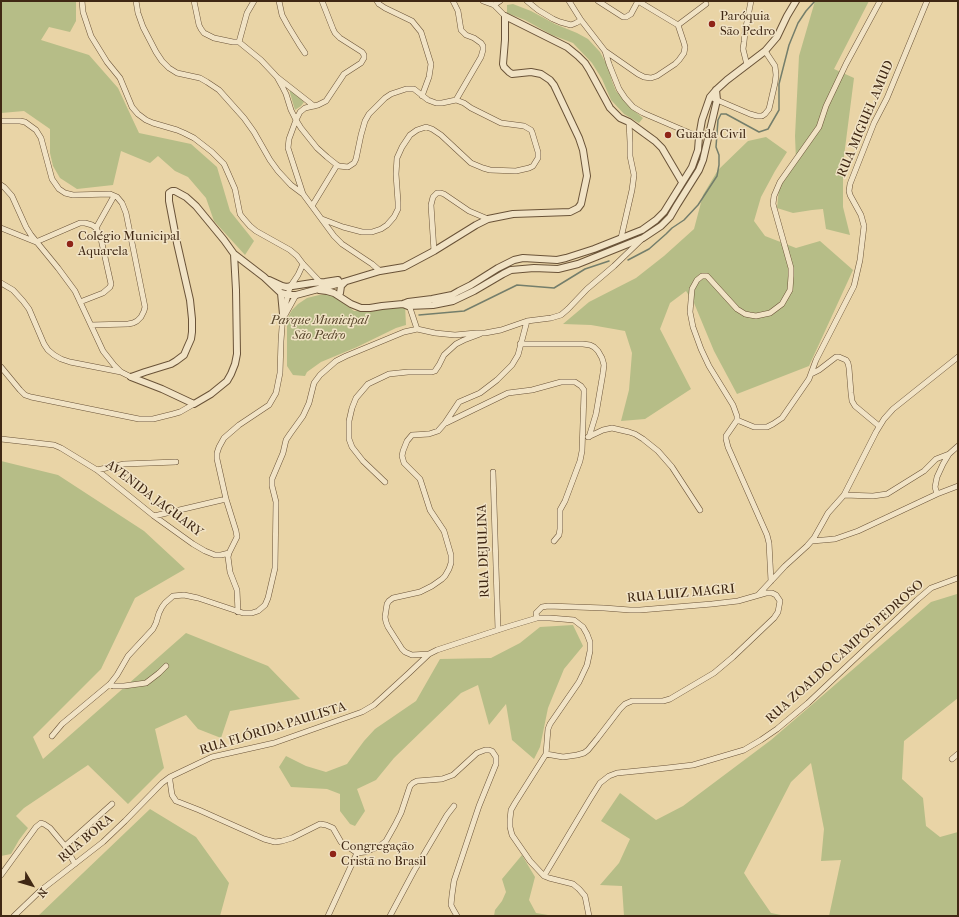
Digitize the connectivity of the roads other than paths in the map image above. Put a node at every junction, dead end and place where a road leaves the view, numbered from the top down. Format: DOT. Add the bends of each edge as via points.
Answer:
graph roads {
  1 [pos="82,1"];
  2 [pos="136,1"];
  3 [pos="194,1"];
  4 [pos="254,1"];
  5 [pos="279,1"];
  6 [pos="322,1"];
  7 [pos="377,1"];
  8 [pos="453,1"];
  9 [pos="483,1"];
  10 [pos="527,1"];
  11 [pos="569,1"];
  12 [pos="598,1"];
  13 [pos="638,1"];
  14 [pos="751,1"];
  15 [pos="796,1"];
  16 [pos="880,1"];
  17 [pos="927,1"];
  18 [pos="497,3"];
  19 [pos="706,4"];
  20 [pos="505,16"];
  21 [pos="581,20"];
  22 [pos="678,25"];
  23 [pos="239,42"];
  24 [pos="606,51"];
  25 [pos="765,51"];
  26 [pos="305,52"];
  27 [pos="747,64"];
  28 [pos="277,77"];
  29 [pos="716,90"];
  30 [pos="422,96"];
  31 [pos="710,97"];
  32 [pos="456,100"];
  33 [pos="717,100"];
  34 [pos="314,106"];
  35 [pos="296,120"];
  36 [pos="1,121"];
  37 [pos="629,122"];
  38 [pos="699,137"];
  39 [pos="336,165"];
  40 [pos="682,182"];
  41 [pos="1,185"];
  42 [pos="303,194"];
  43 [pos="114,196"];
  44 [pos="673,197"];
  45 [pos="677,205"];
  46 [pos="312,206"];
  47 [pos="322,219"];
  48 [pos="488,219"];
  49 [pos="1,228"];
  50 [pos="96,228"];
  51 [pos="621,238"];
  52 [pos="643,238"];
  53 [pos="36,242"];
  54 [pos="434,251"];
  55 [pos="234,254"];
  56 [pos="303,264"];
  57 [pos="498,268"];
  58 [pos="380,271"];
  59 [pos="500,275"];
  60 [pos="264,277"];
  61 [pos="358,278"];
  62 [pos="345,282"];
  63 [pos="1,283"];
  64 [pos="312,283"];
  65 [pos="325,284"];
  66 [pos="290,287"];
  67 [pos="313,290"];
  68 [pos="281,293"];
  69 [pos="340,294"];
  70 [pos="288,295"];
  71 [pos="296,295"];
  72 [pos="346,301"];
  73 [pos="80,302"];
  74 [pos="406,304"];
  75 [pos="283,314"];
  76 [pos="527,321"];
  77 [pos="282,323"];
  78 [pos="91,325"];
  79 [pos="417,329"];
  80 [pos="485,333"];
  81 [pos="520,344"];
  82 [pos="958,357"];
  83 [pos="1,367"];
  84 [pos="121,372"];
  85 [pos="811,374"];
  86 [pos="131,377"];
  87 [pos="194,404"];
  88 [pos="737,420"];
  89 [pos="445,423"];
  90 [pos="880,426"];
  91 [pos="589,436"];
  92 [pos="1,439"];
  93 [pos="582,441"];
  94 [pos="958,446"];
  95 [pos="949,454"];
  96 [pos="176,462"];
  97 [pos="97,470"];
  98 [pos="493,472"];
  99 [pos="385,482"];
  100 [pos="958,486"];
  101 [pos="937,494"];
  102 [pos="844,495"];
  103 [pos="226,499"];
  104 [pos="700,510"];
  105 [pos="154,516"];
  106 [pos="554,541"];
  107 [pos="812,542"];
  108 [pos="229,553"];
  109 [pos="958,578"];
  110 [pos="771,581"];
  111 [pos="759,594"];
  112 [pos="238,612"];
  113 [pos="537,618"];
  114 [pos="498,630"];
  115 [pos="429,654"];
  116 [pos="166,666"];
  117 [pos="110,684"];
  118 [pos="52,736"];
  119 [pos="546,754"];
  120 [pos="958,754"];
  121 [pos="952,759"];
  122 [pos="170,777"];
  123 [pos="112,804"];
  124 [pos="454,806"];
  125 [pos="65,846"];
  126 [pos="357,853"];
  127 [pos="75,864"];
  128 [pos="1,875"];
  129 [pos="544,876"];
  130 [pos="14,916"];
  131 [pos="328,916"];
  132 [pos="390,916"];
  133 [pos="457,916"];
  134 [pos="589,916"];
  1 -- 56 [label="street" via="91,36 120,78 132,107 146,120 184,133 212,152 224,164 235,189 243,218 256,231 290,250"];
  2 -- 42 [label="street" via="143,27 162,61 169,68 200,78 219,90 244,118 278,171"];
  3 -- 23 [label="street" via="201,30 214,38"];
  4 -- 23 [label="street" via="246,13"];
  5 -- 26 [label="street" via="282,15"];
  6 -- 34 [label="street" via="335,33 362,52 364,58 361,63 344,74 326,101"];
  7 -- 30 [label="street" via="384,8 412,21 421,32 431,64 430,76"];
  8 -- 32 [label="street" via="458,11 460,30 483,46 483,53"];
  9 -- 18 [label="street"];
  10 -- 21 [label="street" via="560,22 570,25"];
  11 -- 21 [label="street"];
  12 -- 13 [label="street" via="618,15 626,17 633,12"];
  13 -- 22 [label="street"];
  14 -- 27 [label="street" via="743,49"];
  15 -- 25 [label="street" via="777,37"];
  16 -- 88 [label="street" via="829,99 819,127 780,182 774,196 792,276 786,299 770,313 756,316 745,314 733,306 707,276 697,280 692,289 690,312 693,327 709,366 733,405"];
  17 -- 85 [label="street, RUA MIGUEL AMUD" via="850,184 850,195 864,226 859,266 854,286"];
  18 -- 20 [label="street"];
  19 -- 22 [label="street"];
  20 -- 37 [label="street" via="568,47 585,63 610,108 620,118"];
  20 -- 48 [label="street" via="504,67 512,74 541,74 554,85 579,138 587,176 581,204 570,212 513,214"];
  21 -- 24 [label="street"];
  22 -- 24 [label="street" via="685,47 684,53 675,64 657,76 644,77"];
  23 -- 28 [label="street"];
  24 -- 38 [label="street" via="619,89 633,107"];
  25 -- 27 [label="street"];
  25 -- 33 [label="street" via="775,66 776,75 766,113 757,116"];
  27 -- 29 [label="street"];
  28 -- 34 [label="street"];
  28 -- 35 [label="street"];
  29 -- 31 [label="street"];
  29 -- 33 [label="street"];
  30 -- 32 [label="street" via="436,103"];
  30 -- 39 [label="street" via="418,91 410,89 385,98 367,116 354,163 348,167"];
  31 -- 33 [label="street"];
  31 -- 38 [label="street"];
  32 -- 47 [label="street" via="501,123 524,126 531,130 538,152 534,166 516,171 483,168 471,163 437,132 420,128 410,135 397,158 398,209 387,225 372,232 362,232"];
  33 -- 45 [label="street" via="703,160"];
  34 -- 35 [label="street" via="305,108"];
  35 -- 39 [label="street" via="317,148"];
  35 -- 42 [label="street" via="288,148"];
  36 -- 43 [label="street" via="25,122 36,130 41,138 52,180 65,193"];
  37 -- 40 [label="street" via="656,141"];
  37 -- 51 [label="street" via="630,156 634,175"];
  38 -- 40 [label="street" via="696,158"];
  39 -- 46 [label="street"];
  40 -- 44 [label="street"];
  41 -- 53 [label="street" via="12,196"];
  42 -- 46 [label="street"];
  43 -- 50 [label="street"];
  43 -- 78 [label="street" via="122,203 126,213 145,307 141,317 133,323"];
  44 -- 45 [label="street"];
  44 -- 51 [label="street" via="656,220 642,230"];
  45 -- 52 [label="street" via="661,226"];
  46 -- 47 [label="street"];
  47 -- 58 [label="street" via="342,244"];
  48 -- 54 [label="street"];
  48 -- 54 [label="street" via="469,211 444,194 437,193 431,204"];
  49 -- 53 [label="street"];
  50 -- 53 [label="street" via="85,223 80,224"];
  50 -- 73 [label="street" via="111,284 103,293"];
  51 -- 57 [label="street" via="566,258 522,258"];
  52 -- 59 [label="street" via="558,269 517,269"];
  52 -- 76 [label="street" via="561,315"];
  53 -- 73 [label="street" via="64,275"];
  54 -- 58 [label="street" via="404,267"];
  55 -- 60 [label="street"];
  55 -- 86 [label="street" via="196,206 182,194 170,191 169,201 190,300 191,339 184,355 176,361"];
  55 -- 87 [label="street" via="237,346 235,364 227,381"];
  56 -- 65 [label="street"];
  56 -- 66 [label="street"];
  57 -- 59 [label="street"];
  57 -- 74 [label="street" via="452,295"];
  58 -- 61 [label="street"];
  59 -- 74 [label="street" via="454,301 433,305"];
  60 -- 66 [label="street"];
  60 -- 68 [label="street"];
  61 -- 62 [label="street"];
  61 -- 65 [label="street"];
  62 -- 65 [label="street"];
  62 -- 69 [label="street" via="341,286"];
  63 -- 84 [label="street" via="12,290 29,308 44,344 54,355 70,362"];
  64 -- 65 [label="street"];
  64 -- 66 [label="street"];
  64 -- 67 [label="street"];
  65 -- 67 [label="street"];
  65 -- 69 [label="street"];
  66 -- 70 [label="street"];
  67 -- 71 [label="street"];
  67 -- 72 [label="street" via="331,292"];
  68 -- 70 [label="street"];
  68 -- 75 [label="street"];
  69 -- 72 [label="street"];
  70 -- 71 [label="street"];
  70 -- 75 [label="street"];
  71 -- 77 [label="street"];
  72 -- 74 [label="street" via="361,308"];
  73 -- 78 [label="street"];
  74 -- 79 [label="street"];
  75 -- 77 [label="street"];
  76 -- 80 [label="street"];
  76 -- 81 [label="street"];
  77 -- 103 [label="street" via="280,373 273,399 264,409 228,434 218,447 216,458"];
  78 -- 84 [label="street" via="103,351"];
  79 -- 80 [label="street" via="455,335"];
  79 -- 112 [label="street" via="336,361 314,383 309,403 286,440 272,479 276,502 275,568 268,598 258,611 247,614"];
  80 -- 99 [label="street" via="456,344 444,355 435,371 389,374 368,384 356,398 349,421 349,440 363,461"];
  81 -- 89 [label="street" via="518,355 497,380 474,396 459,402"];
  81 -- 91 [label="street" via="583,344 590,345 598,351 604,365 596,414"];
  82 -- 90 [label="street, RUA LUIZ MAGRI" via="893,409"];
  83 -- 87 [label="street" via="25,395 139,419 173,414"];
  84 -- 86 [label="street"];
  85 -- 88 [label="street, RUA MIGUEL AMUD" via="782,418 773,424 761,427"];
  85 -- 90 [label="street" via="834,359 839,357 846,360 852,401"];
  86 -- 87 [label="street"];
  88 -- 110 [label="street" via="726,439 767,535"];
  89 -- 93 [label="street" via="508,393 572,381 584,390"];
  89 -- 115 [label="street" via="438,431 412,435 402,456 404,463 420,479 430,510 444,532 451,555 448,573 420,592 393,598 387,604 386,610 388,627 405,652 412,655"];
  90 -- 102 [label="street, RUA LUIZ MAGRI"];
  91 -- 93 [label="street"];
  91 -- 104 [label="street" via="612,428 643,439 672,467"];
  92 -- 97 [label="street, AVENIDA JAGUARY" via="54,445"];
  93 -- 106 [label="street" via="580,461 560,510 559,535"];
  94 -- 95 [label="street"];
  95 -- 101 [label="street" via="937,477"];
  95 -- 102 [label="street" via="936,460 924,471 887,494"];
  96 -- 97 [label="street" via="124,464"];
  97 -- 105 [label="street, AVENIDA JAGUARY"];
  98 -- 114 [label="street, RUA DEJULINA"];
  100 -- 101 [label="street"];
  101 -- 107 [label="street" via="858,531 835,539"];
  102 -- 107 [label="street, RUA LUIZ MAGRI" via="828,514"];
  103 -- 105 [label="street"];
  103 -- 108 [label="street" via="237,537"];
  105 -- 108 [label="street, AVENIDA JAGUARY" via="205,551 215,555"];
  107 -- 110 [label="street, RUA LUIZ MAGRI"];
  108 -- 112 [label="street" via="228,566 237,590"];
  109 -- 129 [label="street, RUA ZOALDO CAMPOS PEDROSO" via="931,588 808,703 777,729 744,750 692,765 608,776 600,783"];
  110 -- 111 [label="street, RUA LUIZ MAGRI"];
  111 -- 113 [label="street, RUA LUIZ MAGRI" via="738,601 640,610 548,606 538,610"];
  111 -- 119 [label="street" via="776,595 780,601 778,612 714,673 670,699 632,701 625,704 584,753 563,757"];
  112 -- 117 [label="street" via="211,601 184,595 173,596 165,602 153,629 128,656"];
  113 -- 114 [label="street"];
  113 -- 119 [label="street" via="574,620 583,628 590,642 587,665 548,729"];
  114 -- 115 [label="street"];
  115 -- 122 [label="street, RUA FLÓRIDA PAULISTA" via="374,705 362,712 274,743 212,757"];
  116 -- 117 [label="street" via="146,683 124,686"];
  117 -- 118 [label="street" via="62,724"];
  119 -- 129 [label="street" via="511,810 510,819 512,835"];
  120 -- 121 [label="street"];
  122 -- 126 [label="street" via="172,795 176,801 264,839 282,841 320,824 333,828 341,842"];
  122 -- 127 [label="street, RUA BORA" via="125,822"];
  123 -- 125 [label="street"];
  124 -- 132 [label="street"];
  125 -- 127 [label="street"];
  125 -- 128 [label="street" via="50,828 41,824 36,827"];
  126 -- 131 [label="street"];
  126 -- 133 [label="street" via="378,847 386,841 414,782 453,776 477,753 492,751 496,757 496,764 454,881 451,905"];
  127 -- 130 [label="street, RUA BORA" via="40,891"];
  129 -- 134 [label="street" via="573,884 579,889 585,896"];
}
